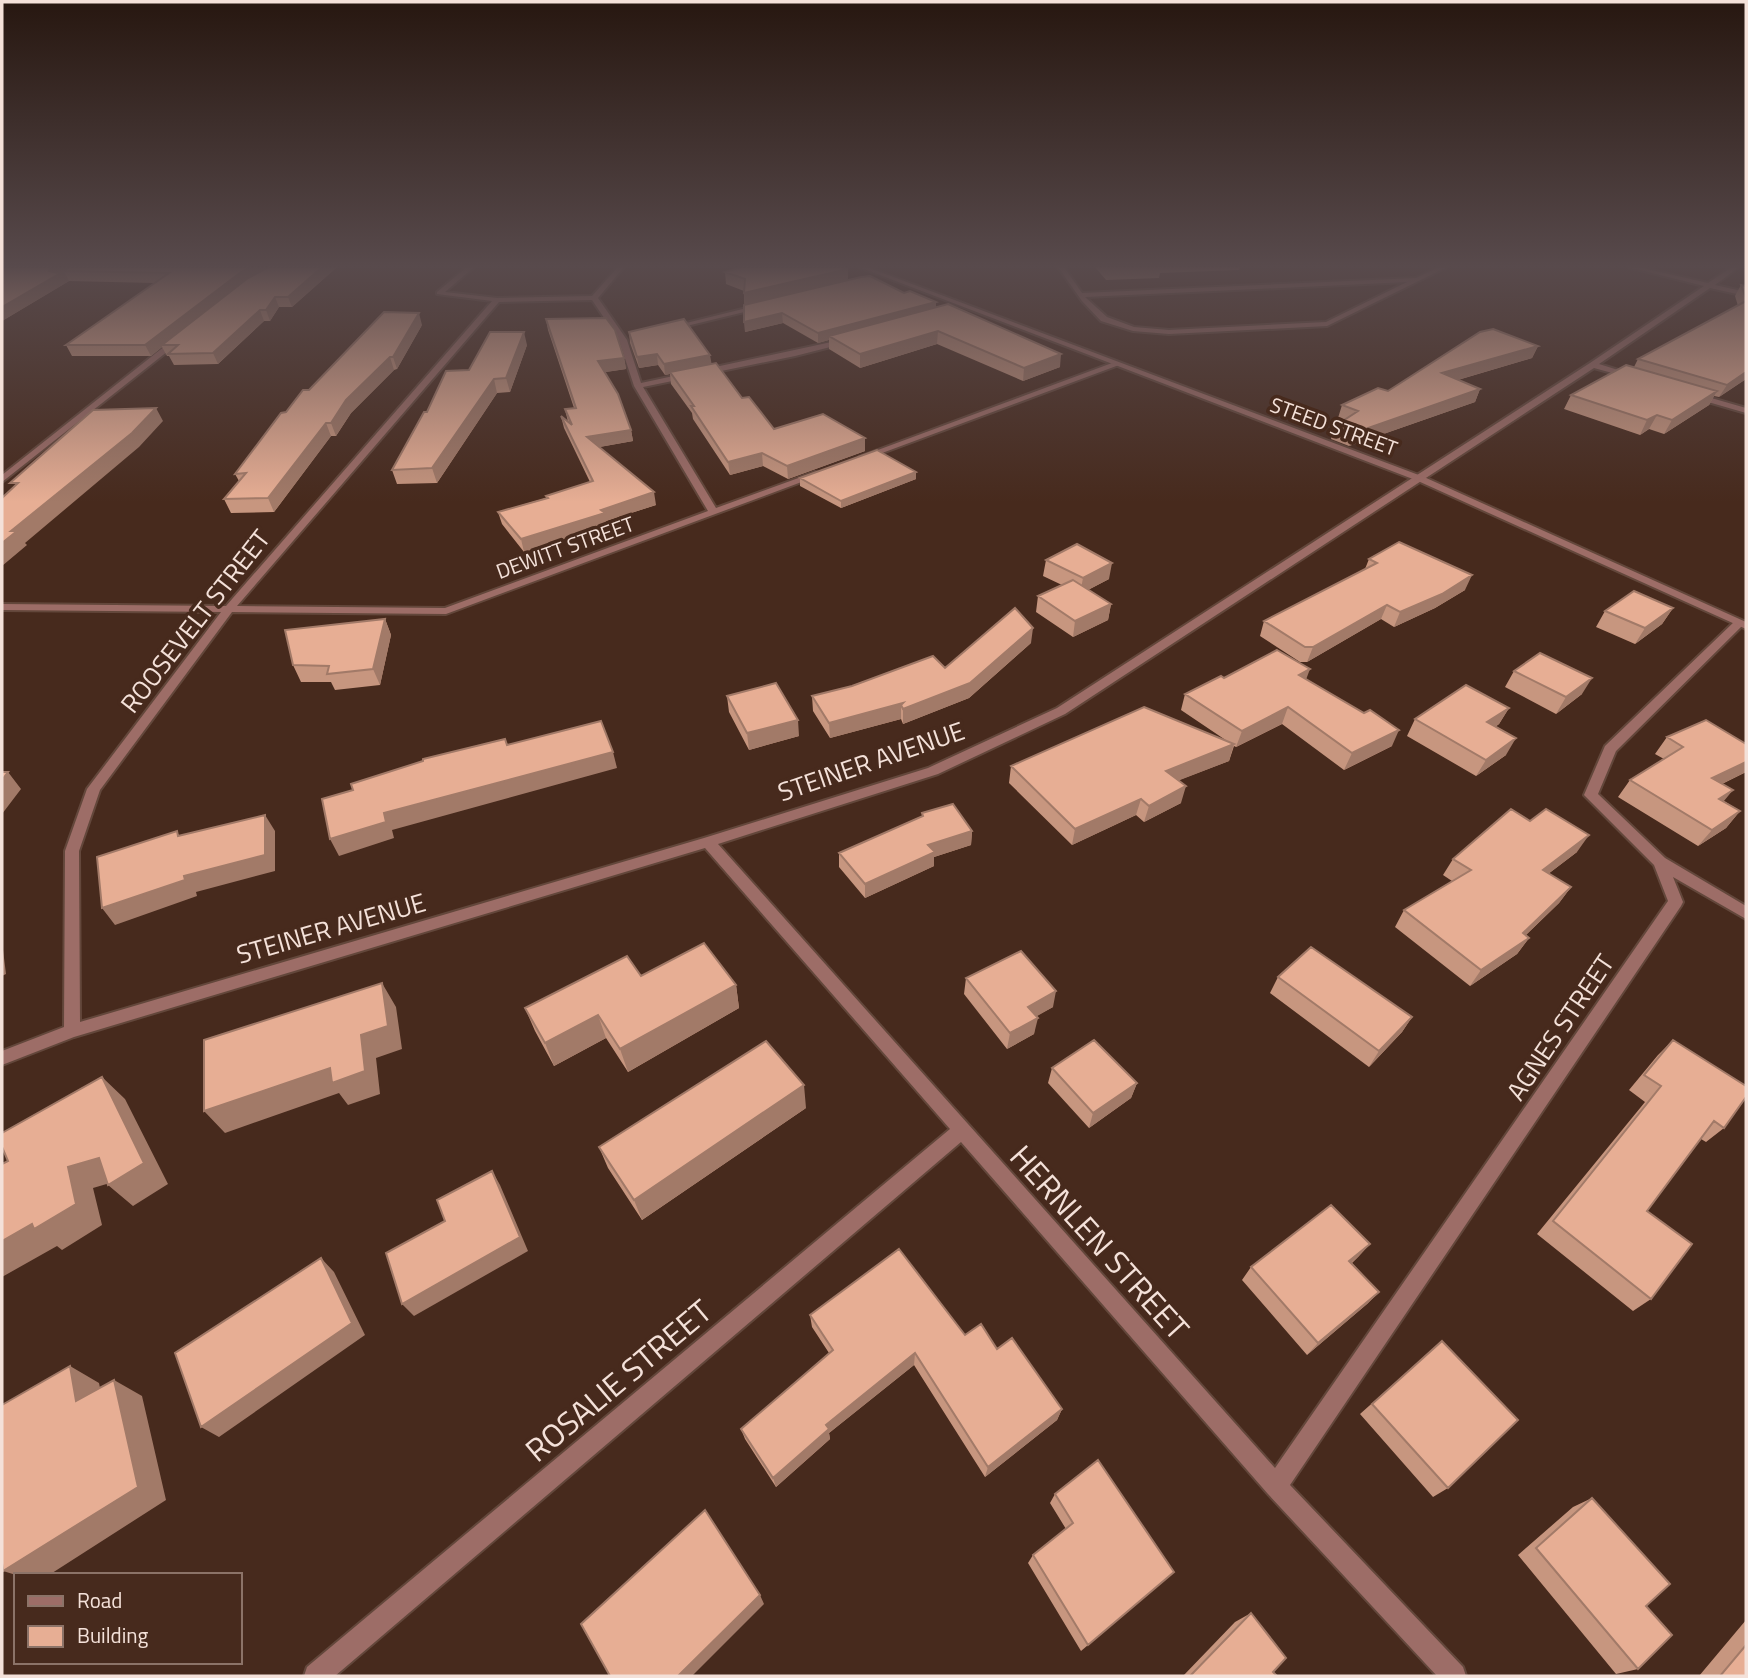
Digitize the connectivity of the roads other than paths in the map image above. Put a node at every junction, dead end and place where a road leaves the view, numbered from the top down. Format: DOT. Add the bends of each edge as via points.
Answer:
graph roads {
  1 [pos="172,345"];
  2 [pos="458,345"];
  3 [pos="625,345"];
  4 [pos="826,345"];
  5 [pos="1067,345"];
  6 [pos="1621,345"];
  7 [pos="1115,365"];
  8 [pos="1593,365"];
  9 [pos="1644,380"];
  10 [pos="638,386"];
  11 [pos="1682,392"];
  12 [pos="1746,411"];
  13 [pos="855,460"];
  14 [pos="830,469"];
  15 [pos="2,479"];
  16 [pos="1421,479"];
  17 [pos="713,512"];
  18 [pos="2,607"];
  19 [pos="228,610"];
  20 [pos="1743,625"];
  21 [pos="708,842"];
  22 [pos="1660,862"];
  23 [pos="1746,913"];
  24 [pos="72,1031"];
  25 [pos="2,1058"];
  26 [pos="961,1131"];
  27 [pos="1276,1486"];
  28 [pos="316,1676"];
  29 [pos="1454,1676"];
  1 -- 15 [label="street"];
  2 -- 19 [label="street, ROOSEVELT STREET"];
  3 -- 10 [label="street"];
  4 -- 10 [label="street"];
  5 -- 7 [label="street, STEED STREET"];
  6 -- 8 [label="street, STEINER AVENUE"];
  7 -- 13 [label="street"];
  7 -- 16 [label="street, STEED STREET"];
  8 -- 9 [label="street"];
  8 -- 16 [label="street, STEINER AVENUE"];
  10 -- 17 [label="street"];
  11 -- 12 [label="street"];
  14 -- 17 [label="street, DEWITT STREET"];
  16 -- 20 [label="street, STEED STREET"];
  16 -- 21 [label="street, STEINER AVENUE" via="1061,711 933,771"];
  17 -- 19 [label="street, DEWITT STREET" via="446,611"];
  18 -- 19 [label="street, DEWITT STREET"];
  19 -- 24 [label="street, ROOSEVELT STREET" via="94,789 72,851"];
  20 -- 22 [label="street, AGNES STREET" via="1610,749 1591,795"];
  21 -- 24 [label="street, STEINER AVENUE"];
  21 -- 26 [label="street, HERNLEN STREET"];
  22 -- 23 [label="street"];
  22 -- 27 [label="street, AGNES STREET" via="1676,902"];
  24 -- 25 [label="street, STEINER AVENUE"];
  26 -- 27 [label="street, HERNLEN STREET"];
  26 -- 28 [label="street, ROSALIE STREET"];
  27 -- 29 [label="street, HERNLEN STREET"];
}
